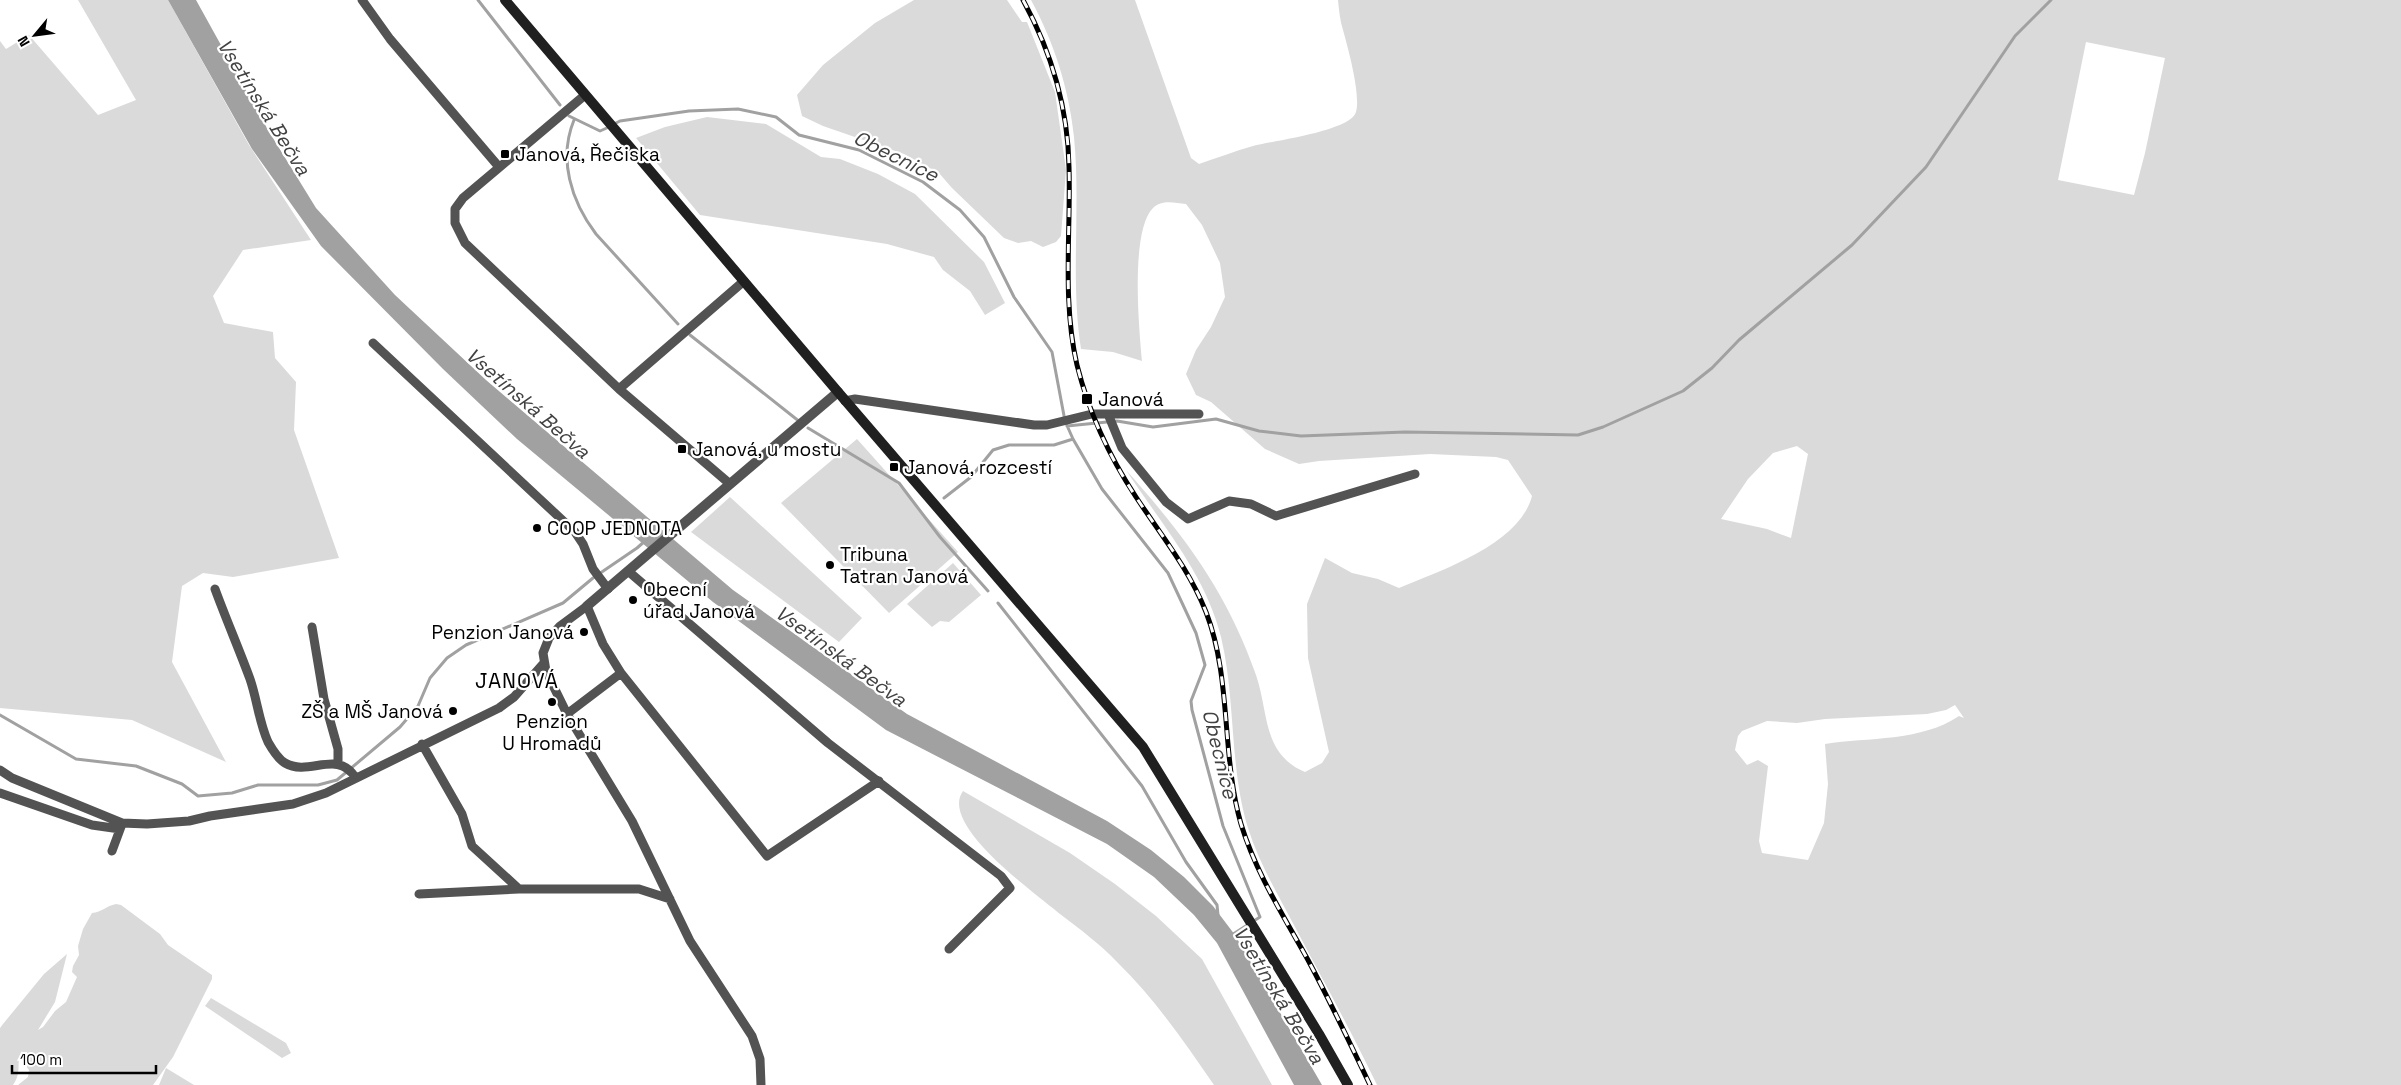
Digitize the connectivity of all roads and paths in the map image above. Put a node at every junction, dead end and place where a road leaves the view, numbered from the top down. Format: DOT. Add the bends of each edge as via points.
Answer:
graph roads {
  1 [pos="362,0"];
  2 [pos="505,0"];
  3 [pos="585,94"];
  4 [pos="499,167"];
  5 [pos="744,281"];
  6 [pos="373,343"];
  7 [pos="620,389"];
  8 [pos="838,392"];
  9 [pos="846,401"];
  10 [pos="1108,414"];
  11 [pos="1199,414"];
  12 [pos="1415,474"];
  13 [pos="728,486"];
  14 [pos="630,568"];
  15 [pos="214,589"];
  16 [pos="608,590"];
  17 [pos="587,606"];
  18 [pos="312,627"];
  19 [pos="544,663"];
  20 [pos="621,673"];
  21 [pos="567,714"];
  22 [pos="422,744"];
  23 [pos="341,764"];
  24 [pos="0,770"];
  25 [pos="354,775"];
  26 [pos="879,781"];
  27 [pos="0,793"];
  28 [pos="121,826"];
  29 [pos="112,851"];
  30 [pos="519,889"];
  31 [pos="419,894"];
  32 [pos="670,899"];
  33 [pos="950,949"];
  34 [pos="761,1085"];
  35 [pos="1348,1085"];
  1 -- 4 [label="street" via="390,39"];
  2 -- 3 [label="main road"];
  3 -- 4 [label="street"];
  3 -- 5 [label="main road"];
  4 -- 7 [label="street" via="455,209 460,236"];
  5 -- 7 [label="street"];
  5 -- 8 [label="main road"];
  6 -- 16 [label="street" via="575,532 593,569"];
  7 -- 13 [label="street"];
  8 -- 9 [label="main road"];
  8 -- 13 [label="street"];
  9 -- 10 [label="street" via="855,399 1034,425"];
  9 -- 35 [label="main road" via="1143,747"];
  10 -- 11 [label="street"];
  10 -- 12 [label="street" via="1122,448 1166,502 1188,520 1229,501 1251,504 1276,516"];
  13 -- 14 [label="street"];
  14 -- 16 [label="street"];
  14 -- 26 [label="street" via="828,743"];
  15 -- 23 [label="street" via="250,680 268,742 279,758 285,763 306,767"];
  16 -- 17 [label="street"];
  17 -- 19 [label="street" via="548,638"];
  17 -- 20 [label="street" via="603,644"];
  18 -- 23 [label="street" via="324,699"];
  19 -- 21 [label="street"];
  19 -- 22 [label="street" via="504,705"];
  20 -- 21 [label="street"];
  20 -- 26 [label="street" via="768,856"];
  21 -- 32 [label="street" via="632,821"];
  22 -- 25 [label="street"];
  22 -- 30 [label="street" via="462,814 472,846"];
  23 -- 25 [label="street"];
  24 -- 28 [label="street"];
  25 -- 28 [label="street" via="326,793 293,804 189,821"];
  26 -- 33 [label="street" via="1001,876 1010,888"];
  27 -- 28 [label="street" via="92,825"];
  28 -- 29 [label="street"];
  30 -- 31 [label="street"];
  30 -- 32 [label="street" via="639,889"];
  32 -- 34 [label="street" via="690,942 752,1036 760,1059"];
}
